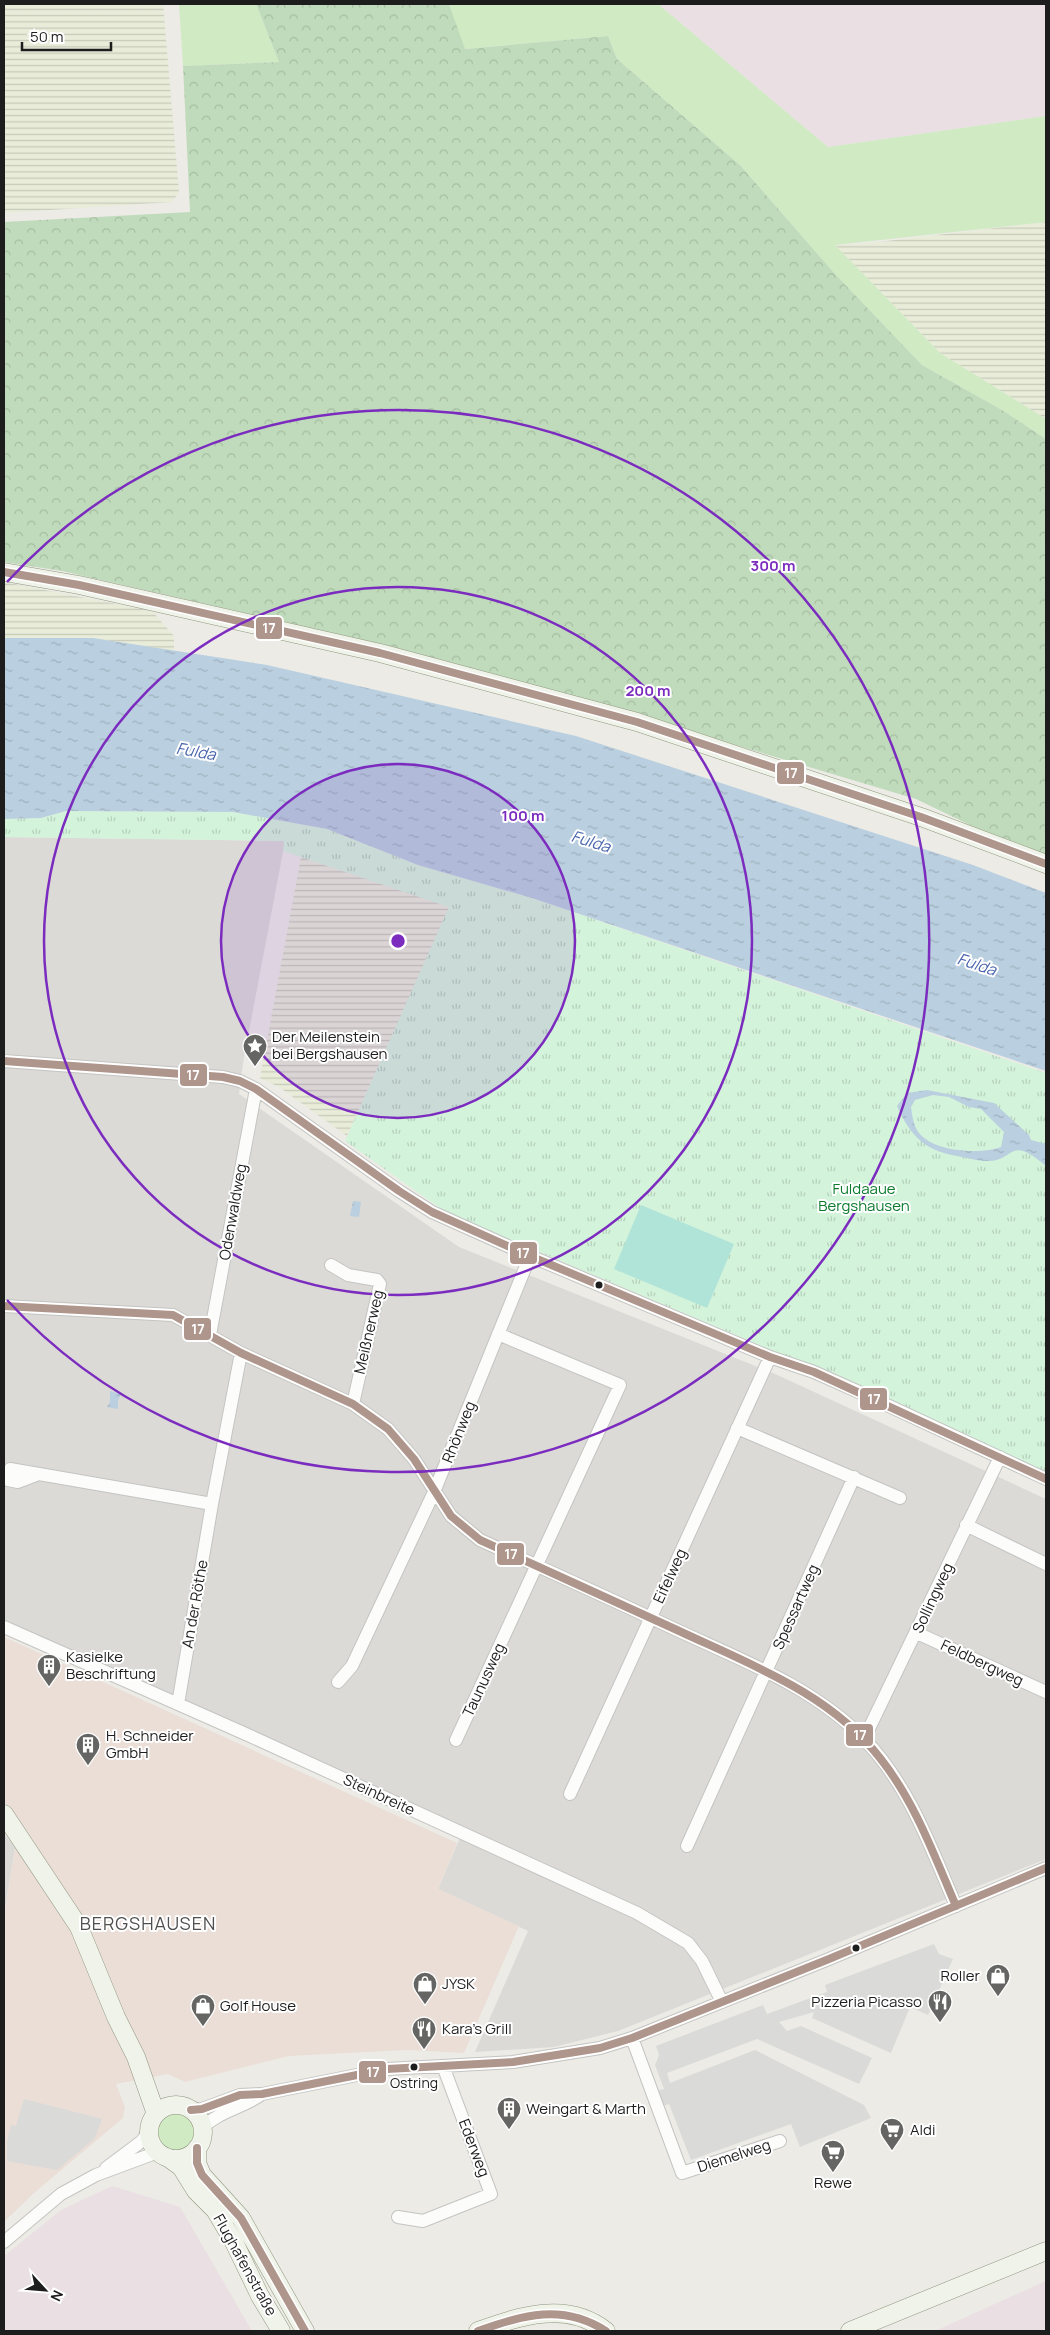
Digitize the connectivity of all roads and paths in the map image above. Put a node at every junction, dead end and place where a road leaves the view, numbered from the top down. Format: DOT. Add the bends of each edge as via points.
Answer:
graph roads {
  1 [pos="4,572"];
  2 [pos="1039,862"];
  3 [pos="4,1061"];
  4 [pos="256,1089"];
  5 [pos="530,1256"];
  6 [pos="331,1264"];
  7 [pos="4,1306"];
  8 [pos="498,1334"];
  9 [pos="210,1335"];
  10 [pos="241,1353"];
  11 [pos="770,1357"];
  12 [pos="353,1404"];
  13 [pos="737,1428"];
  14 [pos="1000,1457"];
  15 [pos="39,1474"];
  16 [pos="854,1477"];
  17 [pos="1046,1479"];
  18 [pos="434,1492"];
  19 [pos="900,1498"];
  20 [pos="212,1504"];
  21 [pos="966,1525"];
  22 [pos="1046,1564"];
  23 [pos="537,1566"];
  24 [pos="651,1618"];
  25 [pos="4,1627"];
  26 [pos="917,1633"];
  27 [pos="767,1671"];
  28 [pos="338,1682"];
  29 [pos="1046,1692"];
  30 [pos="178,1704"];
  31 [pos="864,1739"];
  32 [pos="456,1740"];
  33 [pos="570,1794"];
  34 [pos="4,1814"];
  35 [pos="687,1846"];
  36 [pos="1046,1868"];
  37 [pos="956,1906"];
  38 [pos="722,2002"];
  39 [pos="632,2038"];
  40 [pos="136,2057"];
  41 [pos="443,2066"];
  42 [pos="262,2094"];
  43 [pos="172,2106"];
  44 [pos="191,2110"];
  45 [pos="156,2114"];
  46 [pos="202,2128"];
  47 [pos="149,2131"];
  48 [pos="780,2141"];
  49 [pos="197,2148"];
  50 [pos="163,2155"];
  51 [pos="96,2175"];
  52 [pos="398,2217"];
  53 [pos="4,2242"];
  54 [pos="1046,2252"];
  55 [pos="281,2331"];
  56 [pos="305,2331"];
  57 [pos="478,2331"];
  58 [pos="606,2331"];
  59 [pos="850,2331"];
  1 -- 2 [label="street" via="79,585 380,652 638,722 921,817"];
  3 -- 4 [label="street" via="223,1077"];
  4 -- 5 [label="street" via="417,1203"];
  4 -- 9 [label="street, Odenwaldweg"];
  5 -- 8 [label="street, Rhönweg"];
  5 -- 11 [label="street"];
  6 -- 12 [label="street, Meißnerweg" via="348,1274 377,1280 380,1284"];
  7 -- 9 [label="street" via="173,1315"];
  8 -- 18 [label="street, Rhönweg"];
  8 -- 23 [label="street, Taunusweg" via="620,1385"];
  9 -- 10 [label="street"];
  10 -- 12 [label="street"];
  10 -- 20 [label="street, An der Röthe"];
  11 -- 13 [label="street, Eifelweg"];
  11 -- 14 [label="street" via="814,1372"];
  12 -- 18 [label="street" via="388,1428 414,1459"];
  13 -- 16 [label="street"];
  13 -- 24 [label="street, Eifelweg"];
  14 -- 17 [label="street"];
  14 -- 21 [label="street, Sollingweg"];
  15 -- 20 [label="street"];
  16 -- 19 [label="street"];
  16 -- 27 [label="street, Spessartweg"];
  18 -- 23 [label="street" via="451,1516 480,1540"];
  18 -- 28 [label="street, Rhönweg" via="352,1666"];
  20 -- 30 [label="street, An der Röthe"];
  21 -- 22 [label="street"];
  21 -- 26 [label="street, Sollingweg"];
  23 -- 24 [label="street"];
  23 -- 32 [label="street, Taunusweg"];
  24 -- 27 [label="street"];
  24 -- 33 [label="street, Eifelweg"];
  25 -- 30 [label="street, Steinbreite"];
  26 -- 29 [label="street, Feldbergweg"];
  26 -- 31 [label="street, Sollingweg"];
  27 -- 31 [label="street" via="824,1704"];
  27 -- 35 [label="street, Spessartweg"];
  30 -- 38 [label="street, Steinbreite" via="637,1913 688,1943"];
  31 -- 37 [label="street" via="900,1784"];
  34 -- 40 [label="street" via="79,1927"];
  36 -- 37 [label="street"];
  37 -- 38 [label="street"];
  38 -- 39 [label="street"];
  39 -- 41 [label="street" via="600,2048 513,2062"];
  39 -- 48 [label="street, Diemelweg" via="682,2173"];
  40 -- 43 [label="street"];
  40 -- 45 [label="street"];
  41 -- 42 [label="street" via="387,2069"];
  41 -- 52 [label="street, Ederweg" via="491,2194 423,2220"];
  42 -- 44 [label="street" via="240,2095"];
  42 -- 46 [label="street" via="215,2117"];
  43 -- 44 [label="street"];
  43 -- 45 [label="street"];
  44 -- 46 [label="street"];
  45 -- 47 [label="street"];
  46 -- 49 [label="street"];
  47 -- 50 [label="street" via="153,2146"];
  47 -- 51 [label="street" via="142,2141"];
  49 -- 50 [label="street" via="184,2157"];
  49 -- 56 [label="street, Flughafenstraße" via="197,2163 202,2176 241,2218"];
  50 -- 51 [label="street"];
  50 -- 55 [label="street, Flughafenstraße" via="181,2167 196,2191 215,2210"];
  51 -- 53 [label="street" via="61,2194"];
  54 -- 59 [label="street"];
  57 -- 58 [label="street" via="532,2314 552,2312 590,2320"];
}
